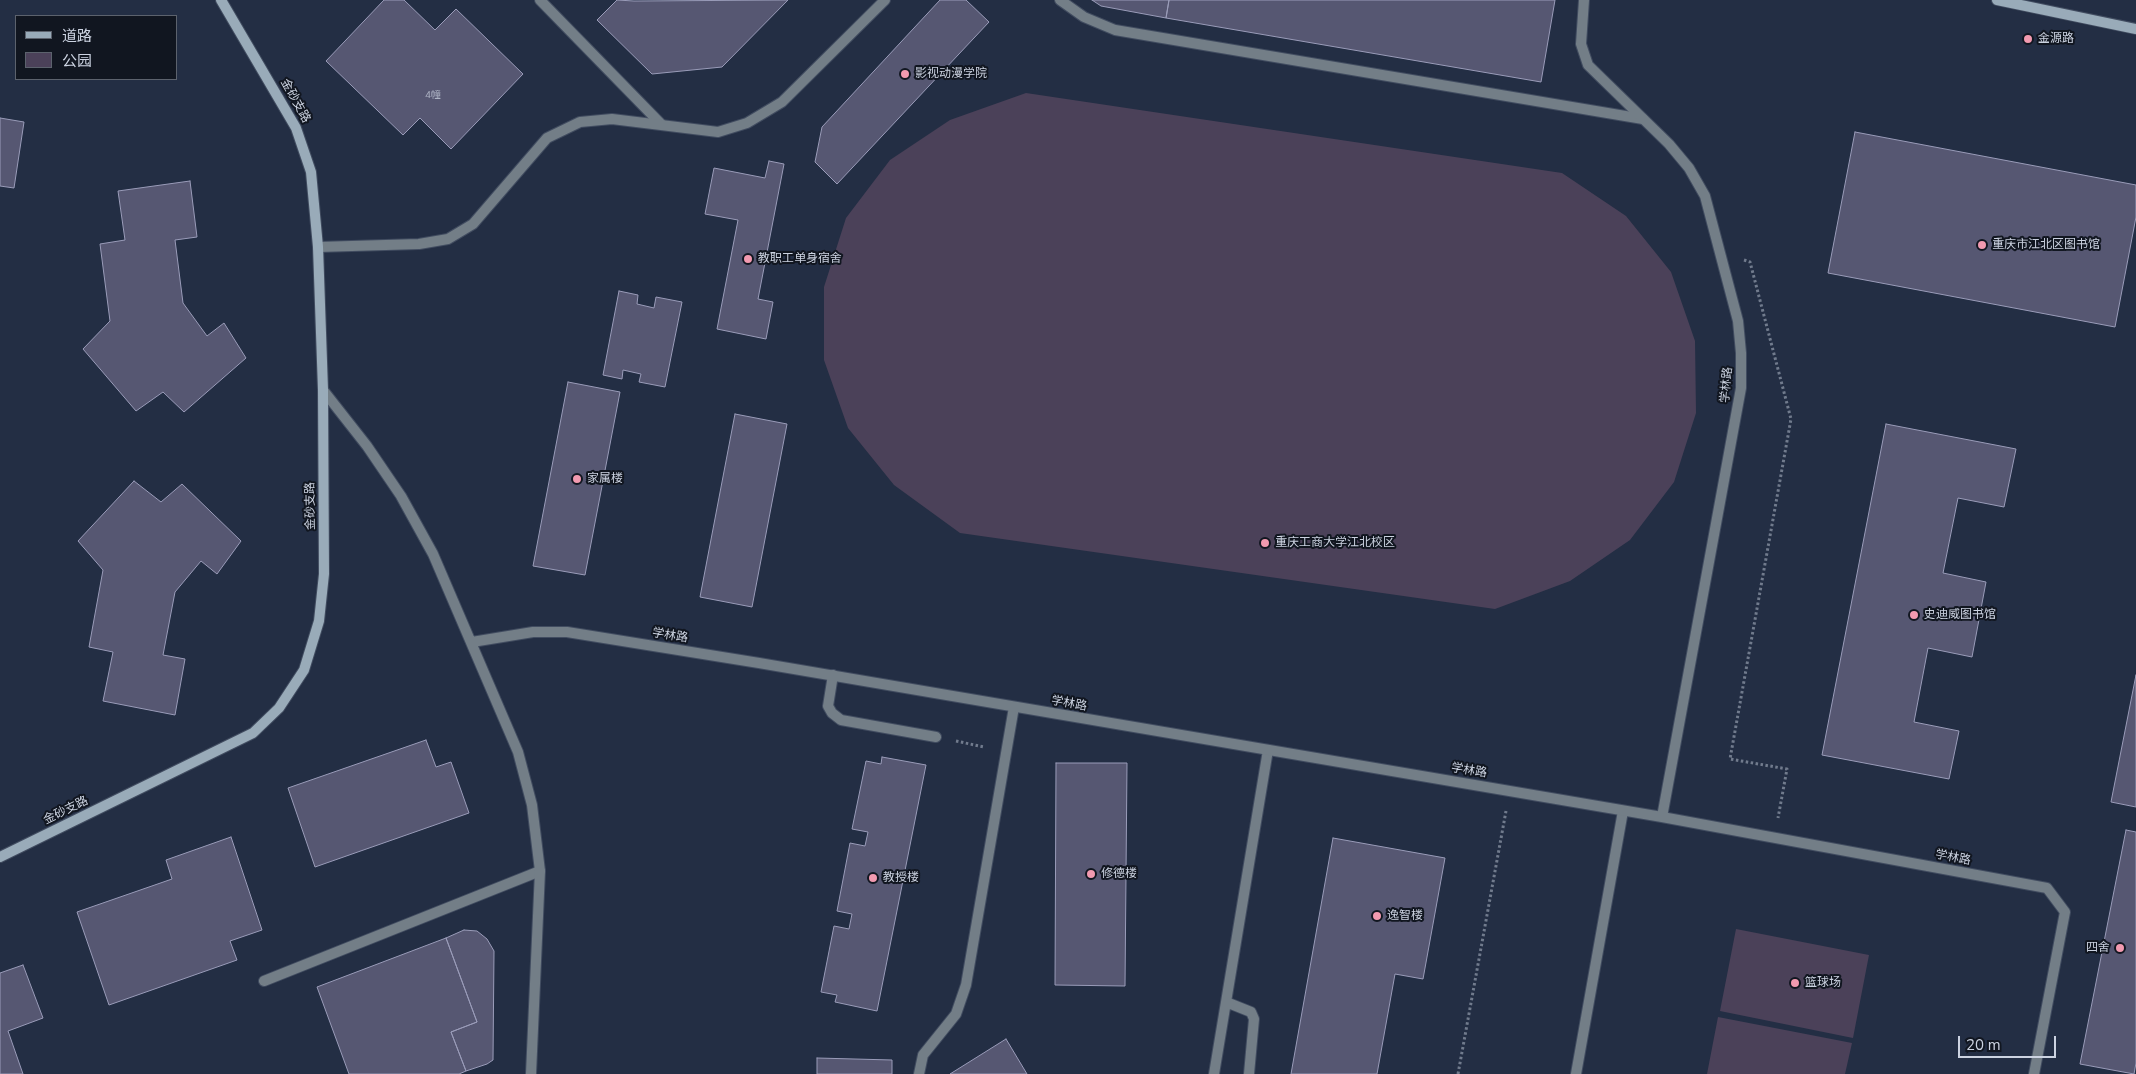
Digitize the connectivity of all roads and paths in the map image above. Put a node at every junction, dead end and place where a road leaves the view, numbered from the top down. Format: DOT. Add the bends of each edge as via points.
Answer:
graph roads {
  1 [pos="221,0"];
  2 [pos="540,0"];
  3 [pos="885,0"];
  4 [pos="1060,0"];
  5 [pos="1584,0"];
  6 [pos="1998,0"];
  7 [pos="2136,29"];
  8 [pos="1643,119"];
  9 [pos="661,124"];
  10 [pos="318,247"];
  11 [pos="1750,262"];
  12 [pos="322,390"];
  13 [pos="472,642"];
  14 [pos="833,676"];
  15 [pos="1014,707"];
  16 [pos="936,737"];
  17 [pos="1268,750"];
  18 [pos="1006,751"];
  19 [pos="1510,791"];
  20 [pos="1622,811"];
  21 [pos="1662,817"];
  22 [pos="1775,838"];
  23 [pos="0,857"];
  24 [pos="540,871"];
  25 [pos="264,981"];
  26 [pos="1226,1002"];
  27 [pos="531,1074"];
  28 [pos="919,1074"];
  29 [pos="1214,1074"];
  30 [pos="1249,1074"];
  31 [pos="1458,1074"];
  32 [pos="1576,1074"];
  33 [pos="2034,1074"];
  1 -- 10 [label="street, 金砂支路" via="296,128 311,172"];
  2 -- 9 [label="street"];
  3 -- 9 [label="street" via="782,102 747,123 718,132"];
  4 -- 8 [label="street" via="1084,17 1115,30"];
  5 -- 8 [label="street, 学林路" via="1581,44 1588,66"];
  6 -- 7 [label="street"];
  8 -- 21 [label="street, 学林路" via="1670,144 1704,196 1738,320 1741,352 1741,388"];
  9 -- 10 [label="street" via="612,119 580,122 547,138 473,224 448,239 419,244"];
  10 -- 12 [label="street, 金砂支路"];
  11 -- 22 [label="path" via="1791,419 1730,759 1787,769"];
  12 -- 13 [label="street" via="367,446 401,496 433,554"];
  12 -- 23 [label="street, 金砂支路" via="324,574 319,621 304,670 279,708 253,733"];
  13 -- 14 [label="street, 学林路" via="533,632 567,632"];
  13 -- 24 [label="street" via="518,752 532,805"];
  14 -- 15 [label="street, 学林路"];
  14 -- 16 [label="street" via="828,706 841,720"];
  15 -- 17 [label="street, 学林路"];
  15 -- 18 [label="street"];
  16 -- 18 [label="path"];
  17 -- 19 [label="street, 学林路"];
  17 -- 26 [label="street"];
  18 -- 28 [label="street" via="961,1002 956,1014 923,1055"];
  19 -- 20 [label="street, 学林路"];
  19 -- 31 [label="path"];
  20 -- 21 [label="street, 学林路"];
  20 -- 32 [label="street"];
  21 -- 22 [label="street, 学林路"];
  22 -- 33 [label="street, 学林路" via="2046,888 2065,912"];
  24 -- 25 [label="street"];
  24 -- 27 [label="street"];
  26 -- 29 [label="street"];
  26 -- 30 [label="street" via="1251,1012 1254,1019"];
}
